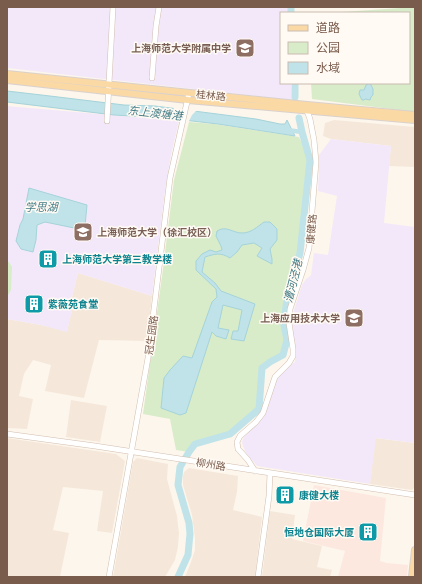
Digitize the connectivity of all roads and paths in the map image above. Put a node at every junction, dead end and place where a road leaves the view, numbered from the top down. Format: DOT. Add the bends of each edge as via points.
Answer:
graph roads {
  1 [pos="112,7"];
  2 [pos="159,7"];
  3 [pos="7,74"];
  4 [pos="152,78"];
  5 [pos="7,80"];
  6 [pos="108,88"];
  7 [pos="188,96"];
  8 [pos="307,108"];
  9 [pos="415,115"];
  10 [pos="107,119"];
  11 [pos="415,120"];
  12 [pos="7,434"];
  13 [pos="132,452"];
  14 [pos="255,471"];
  15 [pos="270,473"];
  16 [pos="415,496"];
  17 [pos="415,550"];
  18 [pos="109,577"];
  19 [pos="258,577"];
  20 [pos="412,577"];
  1 -- 6 [label="street"];
  2 -- 4 [label="street"];
  3 -- 6 [label="main road, 桂林路"];
  5 -- 6 [label="main road, 桂林路"];
  6 -- 7 [label="main road, 桂林路"];
  6 -- 10 [label="street"];
  7 -- 8 [label="main road, 桂林路"];
  7 -- 13 [label="street, 冠生园路" via="168,191 151,340"];
  8 -- 9 [label="main road, 桂林路"];
  8 -- 11 [label="main road, 桂林路"];
  8 -- 14 [label="street, 康健路" via="316,162 309,248 289,315 293,356 275,377 263,413 240,436 238,442 240,451"];
  12 -- 13 [label="street, 柳州路"];
  13 -- 14 [label="street, 柳州路"];
  13 -- 18 [label="street, 冠生园路"];
  14 -- 15 [label="street, 柳州路"];
  15 -- 16 [label="street, 柳州路"];
  15 -- 19 [label="street"];
  17 -- 20 [label="main road"];
}
